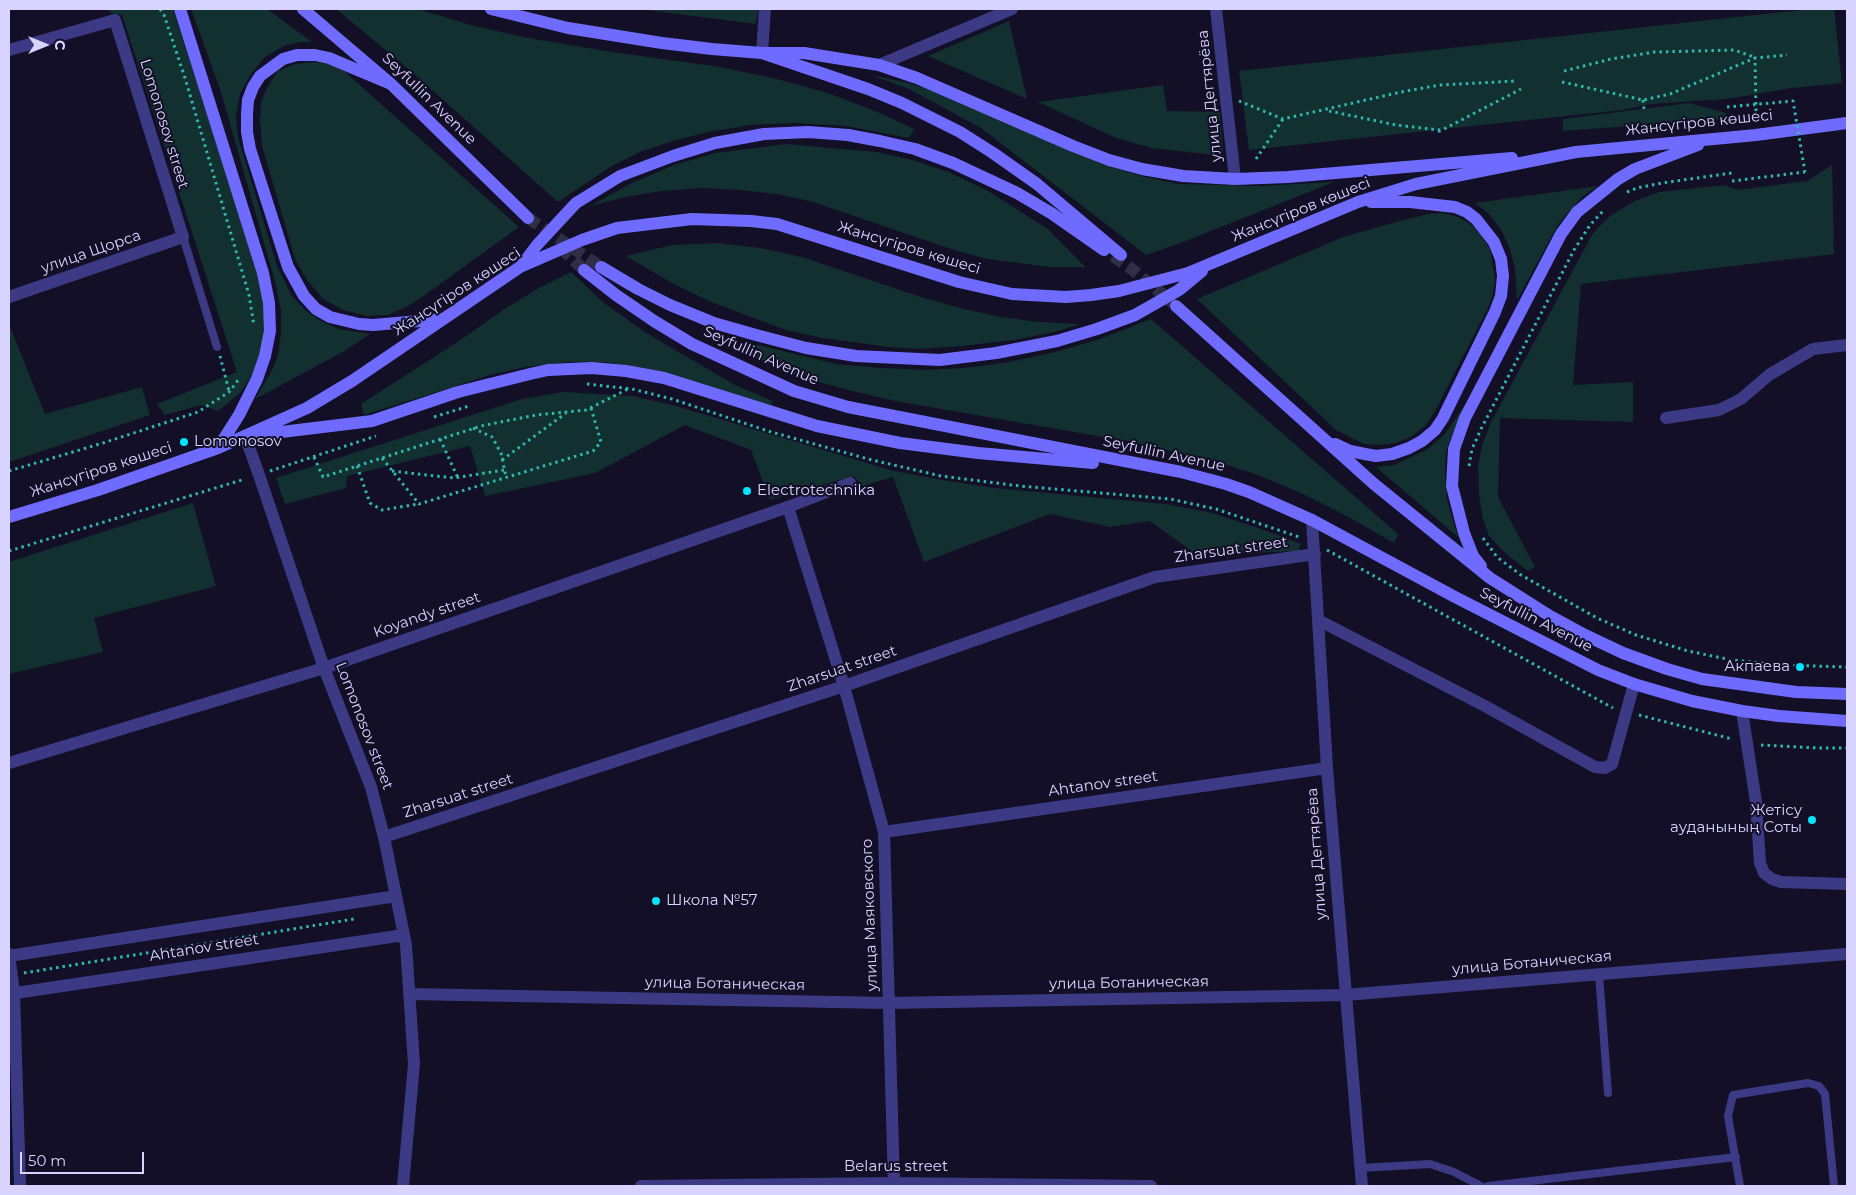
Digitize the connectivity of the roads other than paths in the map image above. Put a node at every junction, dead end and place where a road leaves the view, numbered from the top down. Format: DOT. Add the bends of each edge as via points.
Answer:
graph roads {
  1 [pos="180,9"];
  2 [pos="304,9"];
  3 [pos="491,9"];
  4 [pos="765,9"];
  5 [pos="1012,9"];
  6 [pos="1216,9"];
  7 [pos="9,50"];
  8 [pos="762,53"];
  9 [pos="879,65"];
  10 [pos="391,84"];
  11 [pos="1847,123"];
  12 [pos="1717,138"];
  13 [pos="1576,152"];
  14 [pos="1235,179"];
  15 [pos="1358,202"];
  16 [pos="528,218"];
  17 [pos="183,237"];
  18 [pos="1209,265"];
  19 [pos="520,267"];
  20 [pos="601,267"];
  21 [pos="584,270"];
  22 [pos="9,297"];
  23 [pos="1176,306"];
  24 [pos="443,319"];
  25 [pos="1847,345"];
  26 [pos="217,347"];
  27 [pos="1666,418"];
  28 [pos="1317,434"];
  29 [pos="245,436"];
  30 [pos="218,448"];
  31 [pos="1158,468"];
  32 [pos="850,483"];
  33 [pos="788,507"];
  34 [pos="9,517"];
  35 [pos="1312,520"];
  36 [pos="1314,548"];
  37 [pos="1490,578"];
  38 [pos="1318,620"];
  39 [pos="324,668"];
  40 [pos="1634,684"];
  41 [pos="844,686"];
  42 [pos="1847,694"];
  43 [pos="1742,711"];
  44 [pos="1847,721"];
  45 [pos="9,763"];
  46 [pos="1327,768"];
  47 [pos="884,832"];
  48 [pos="384,837"];
  49 [pos="1847,884"];
  50 [pos="396,896"];
  51 [pos="404,935"];
  52 [pos="1847,954"];
  53 [pos="9,955"];
  54 [pos="1599,974"];
  55 [pos="12,994"];
  56 [pos="410,994"];
  57 [pos="1345,995"];
  58 [pos="888,1003"];
  59 [pos="1608,1092"];
  60 [pos="1736,1157"];
  61 [pos="1360,1168"];
  62 [pos="894,1185"];
  63 [pos="20,1186"];
  64 [pos="403,1186"];
  65 [pos="641,1186"];
  66 [pos="1151,1186"];
  67 [pos="1362,1186"];
  68 [pos="1481,1186"];
  69 [pos="1488,1186"];
  70 [pos="1740,1186"];
  71 [pos="1834,1186"];
  1 -- 30 [label="main road" via="263,273 269,303 270,330 257,379"];
  2 -- 10 [label="main road, Seyfullin Avenue"];
  3 -- 8 [label="main road" via="568,28 662,43"];
  4 -- 8 [label="street"];
  5 -- 9 [label="street"];
  6 -- 14 [label="street, улица Дегтярёва"];
  7 -- 17 [label="street, Lomonosov street" via="115,20"];
  8 -- 9 [label="main road" via="804,54"];
  8 -- 19 [label="main road" via="868,89 960,132 1037,184 1117,256 1017,193 953,163 880,141 808,132 764,134 715,143 620,176 576,203"];
  9 -- 14 [label="main road" via="1109,160 1142,170"];
  10 -- 16 [label="main road, Seyfullin Avenue"];
  10 -- 24 [label="main road" via="329,58 297,55 283,60 260,76 248,100 246,132 288,267 304,296 316,309 330,317 359,324"];
  11 -- 12 [label="main road, Жансүгіров көшесі"];
  12 -- 13 [label="main road, Жансүгіров көшесі"];
  12 -- 37 [label="main road" via="1635,169 1577,212 1561,234 1474,401 1454,449 1452,486 1473,556"];
  13 -- 14 [label="main road"];
  13 -- 15 [label="main road, Жансүгіров көшесі" via="1416,184"];
  15 -- 18 [label="main road, Жансүгіров көшесі"];
  15 -- 28 [label="main road" via="1410,202 1467,212 1494,242 1501,259 1501,296 1443,418 1422,440 1392,454 1376,456 1350,451"];
  17 -- 22 [label="street, улица Щорса"];
  17 -- 26 [label="lane"];
  18 -- 19 [label="main road, Жансүгіров көшесі" via="1188,273 1091,295 1012,294 936,276 777,224 692,219 617,228"];
  18 -- 20 [label="main road" via="1179,290 1135,316 1057,341 996,354 940,360 856,356 756,335 714,323 670,305"];
  19 -- 24 [label="main road, Жансүгіров көшесі"];
  21 -- 31 [label="main road, Seyfullin Avenue" via="616,295 692,344 794,391 856,409"];
  23 -- 28 [label="main road, Seyfullin Avenue"];
  24 -- 29 [label="main road, Жансүгіров көшесі" via="315,404"];
  25 -- 27 [label="street" via="1813,349 1768,375 1741,399 1719,410"];
  28 -- 37 [label="main road, Seyfullin Avenue"];
  29 -- 30 [label="main road, Жансүгіров көшесі"];
  29 -- 31 [label="main road" via="372,421 458,392 530,374 592,368 664,378 817,426 900,443"];
  29 -- 39 [label="street, Lomonosov street"];
  30 -- 34 [label="main road, Жансүгіров көшесі"];
  31 -- 35 [label="main road, Seyfullin Avenue" via="1226,484"];
  32 -- 33 [label="street, Koyandy street"];
  33 -- 39 [label="street, Koyandy street"];
  33 -- 41 [label="street, улица Маяковского"];
  35 -- 36 [label="street, улица Дегтярёва"];
  35 -- 40 [label="main road, Seyfullin Avenue" via="1564,654"];
  36 -- 38 [label="street, улица Дегтярёва"];
  36 -- 41 [label="street, Zharsuat street" via="1156,577"];
  37 -- 42 [label="main road, Seyfullin Avenue" via="1585,635 1667,669 1744,686"];
  38 -- 40 [label="street" via="1595,767 1605,768 1612,764"];
  38 -- 46 [label="street, улица Дегтярёва"];
  39 -- 45 [label="street, Koyandy street"];
  39 -- 48 [label="street, Lomonosov street" via="371,787"];
  40 -- 43 [label="main road, Seyfullin Avenue"];
  41 -- 47 [label="street, улица Маяковского"];
  41 -- 48 [label="street, Zharsuat street"];
  43 -- 44 [label="main road, Seyfullin Avenue"];
  43 -- 49 [label="street" via="1756,802 1760,863 1764,873 1781,882"];
  46 -- 47 [label="street, Ahtanov street"];
  46 -- 57 [label="street, улица Дегтярёва"];
  47 -- 58 [label="street, улица Маяковского"];
  48 -- 50 [label="street, Lomonosov street"];
  50 -- 51 [label="street, Lomonosov street"];
  50 -- 53 [label="street, Ahtanov street"];
  51 -- 55 [label="street, Ahtanov street"];
  51 -- 56 [label="street, Lomonosov street"];
  52 -- 54 [label="street, улица Ботаническая"];
  53 -- 55 [label="street"];
  54 -- 57 [label="street, улица Ботаническая"];
  54 -- 59 [label="lane"];
  55 -- 63 [label="street"];
  56 -- 58 [label="street, улица Ботаническая"];
  56 -- 64 [label="street, Lomonosov street" via="414,1064"];
  57 -- 58 [label="street, улица Ботаническая"];
  57 -- 61 [label="street, улица Дегтярёва"];
  58 -- 62 [label="street, улица Маяковского"];
  60 -- 69 [label="lane"];
  60 -- 70 [label="lane"];
  60 -- 71 [label="lane" via="1728,1116 1733,1095 1808,1083 1819,1086 1825,1094"];
  61 -- 67 [label="street, улица Дегтярёва"];
  61 -- 68 [label="lane" via="1430,1164"];
  62 -- 65 [label="street, Belarus street"];
  62 -- 66 [label="street, Belarus street"];
}
